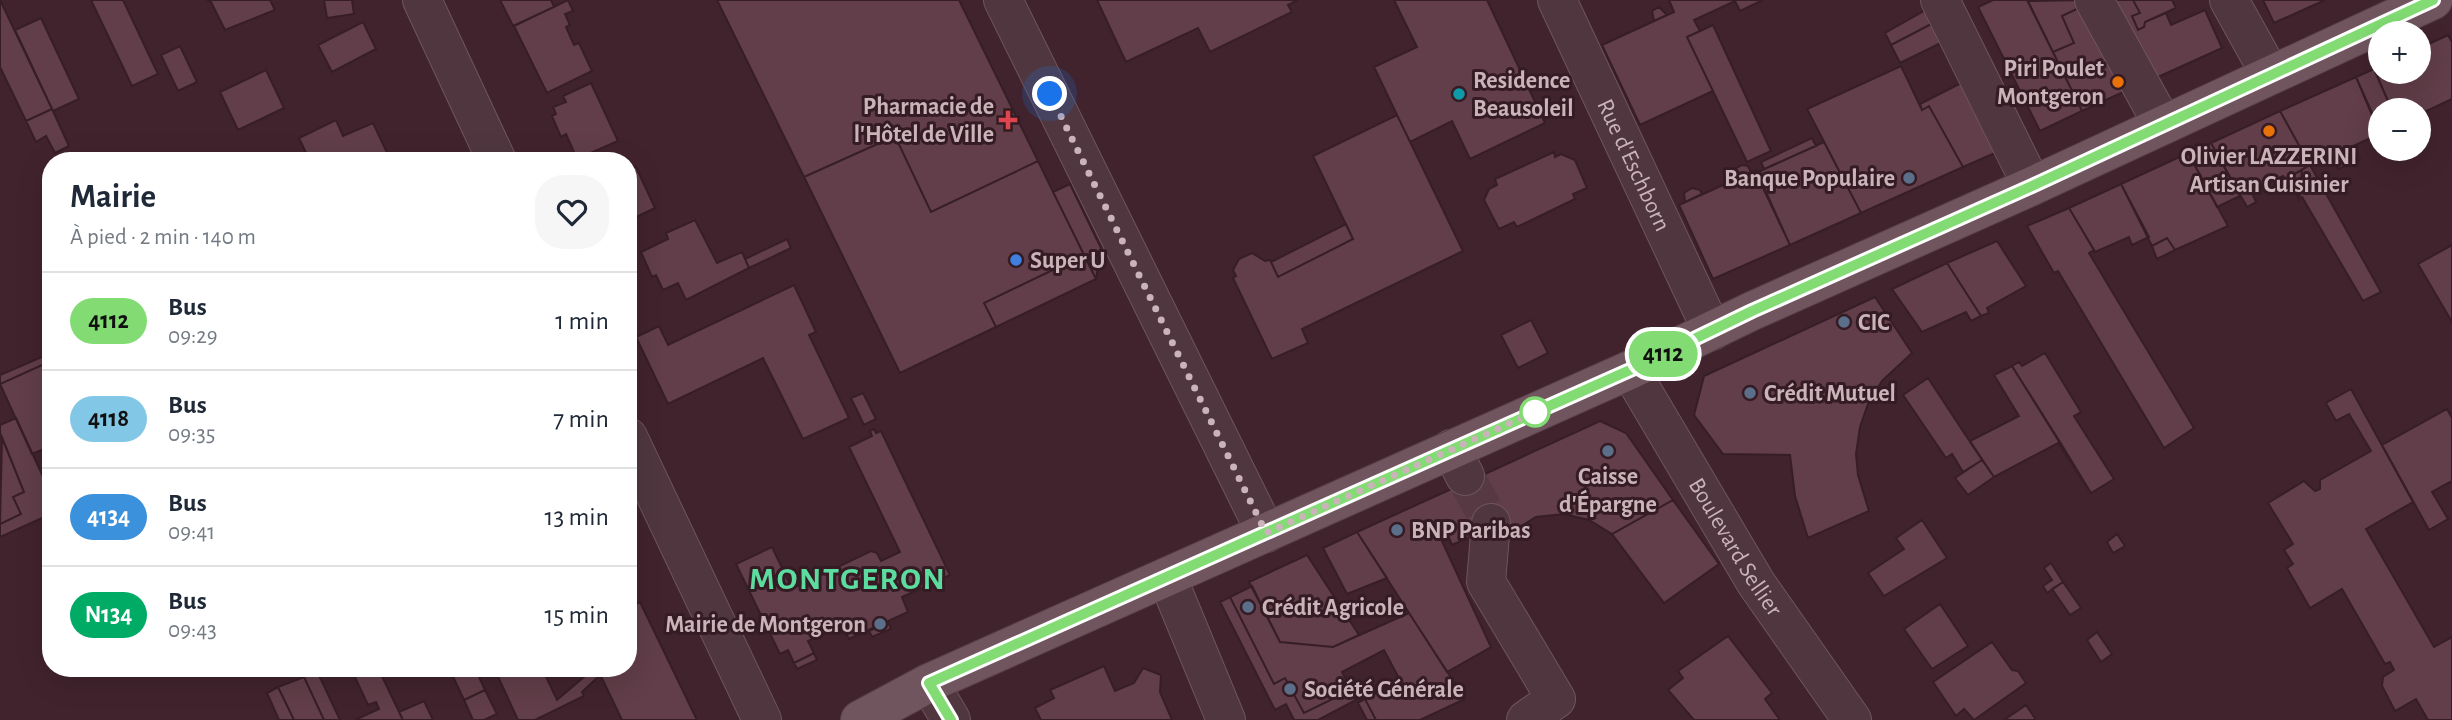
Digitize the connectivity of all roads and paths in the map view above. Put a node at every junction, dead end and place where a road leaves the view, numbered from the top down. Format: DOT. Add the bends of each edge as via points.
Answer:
graph roads {
  1 [pos="422,0"];
  2 [pos="1003,0"];
  3 [pos="1557,0"];
  4 [pos="1940,0"];
  5 [pos="2094,0"];
  6 [pos="2229,0"];
  7 [pos="2433,0"];
  8 [pos="2270,74"];
  9 [pos="2163,125"];
  10 [pos="493,152"];
  11 [pos="2032,186"];
  12 [pos="1712,331"];
  13 [pos="1630,370"];
  14 [pos="637,456"];
  15 [pos="1491,523"];
  16 [pos="1266,533"];
  17 [pos="1167,577"];
  18 [pos="929,683"];
  19 [pos="762,720"];
  20 [pos="860,720"];
  21 [pos="951,720"];
  22 [pos="1226,720"];
  23 [pos="1526,720"];
  24 [pos="1852,720"];
  1 -- 10 [label="street"];
  2 -- 16 [label="street"];
  3 -- 12 [label="street, Rue d'Eschborn"];
  4 -- 11 [label="street"];
  5 -- 9 [label="street"];
  6 -- 8 [label="street"];
  7 -- 8 [label="main road"];
  8 -- 9 [label="main road"];
  9 -- 11 [label="main road"];
  11 -- 12 [label="main road"];
  12 -- 13 [label="main road"];
  13 -- 16 [label="main road" via="1458,462"];
  13 -- 24 [label="street, Boulevard Sellier" via="1756,583"];
  14 -- 19 [label="street"];
  15 -- 23 [label="street" via="1486,582 1556,699"];
  16 -- 17 [label="main road"];
  17 -- 18 [label="main road"];
  17 -- 22 [label="street"];
  18 -- 20 [label="main road"];
  18 -- 21 [label="street"];
}
